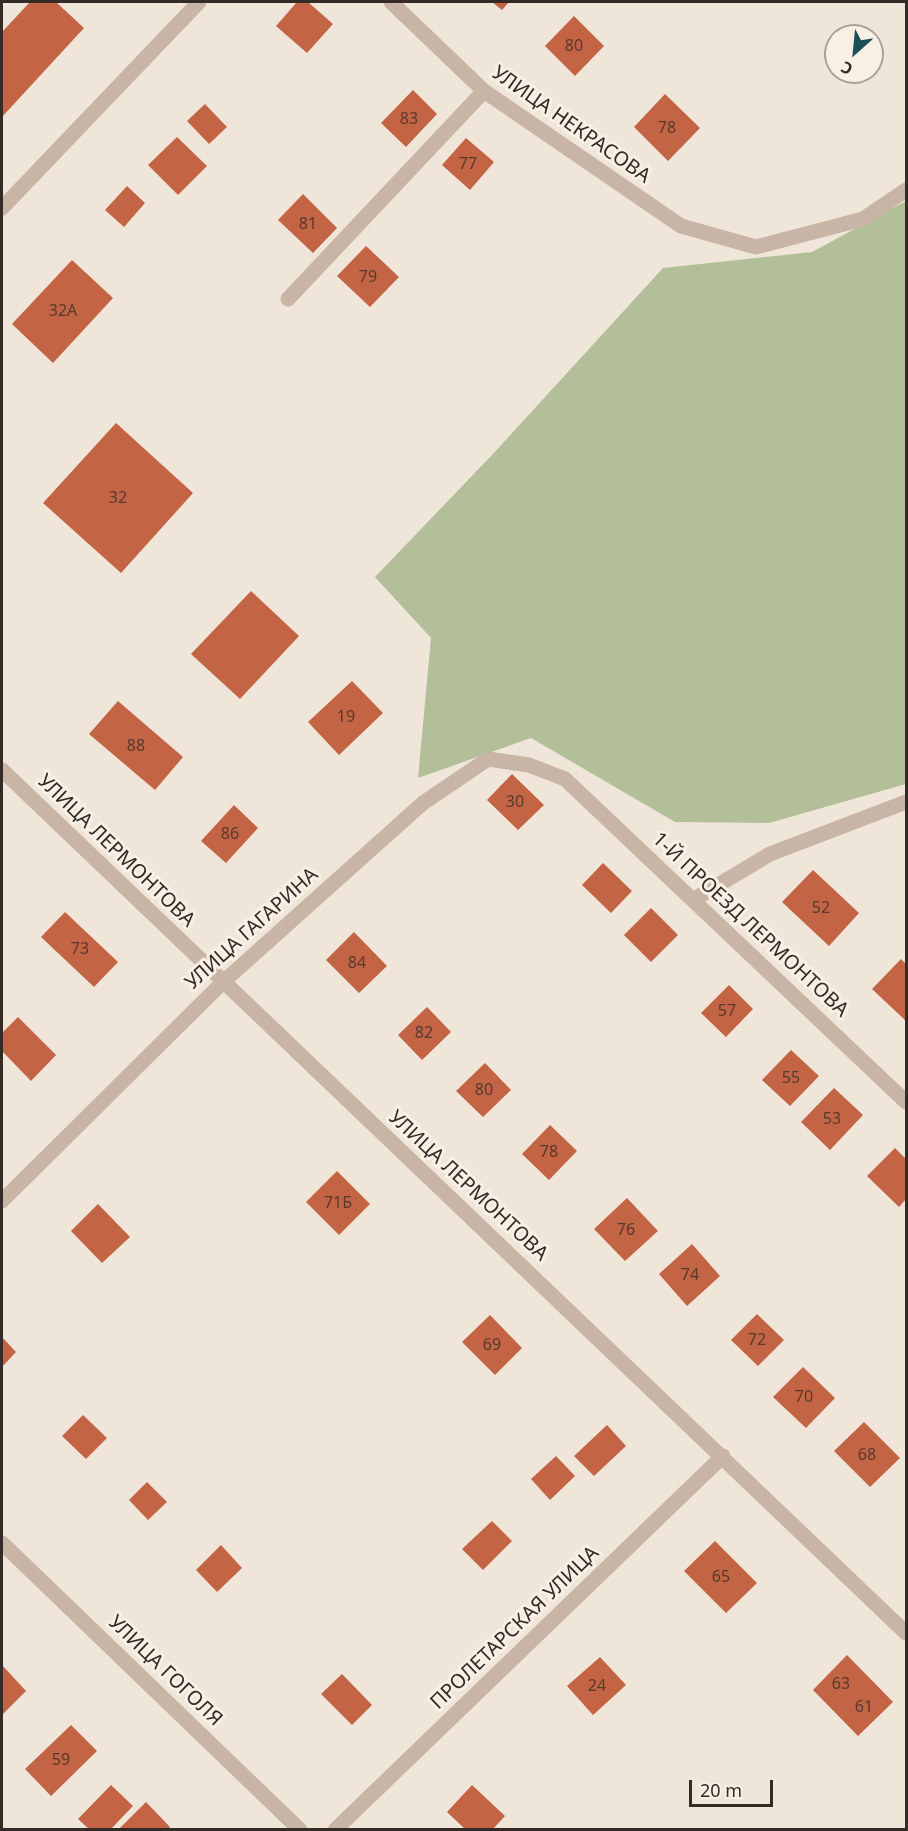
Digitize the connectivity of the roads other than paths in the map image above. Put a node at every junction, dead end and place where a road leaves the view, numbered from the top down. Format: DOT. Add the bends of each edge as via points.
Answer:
graph roads {
  1 [pos="199,2"];
  2 [pos="391,2"];
  3 [pos="484,91"];
  4 [pos="906,190"];
  5 [pos="2,208"];
  6 [pos="288,299"];
  7 [pos="2,770"];
  8 [pos="565,779"];
  9 [pos="906,802"];
  10 [pos="693,900"];
  11 [pos="222,983"];
  12 [pos="906,1102"];
  13 [pos="2,1201"];
  14 [pos="723,1456"];
  15 [pos="2,1543"];
  16 [pos="906,1633"];
  17 [pos="300,1830"];
  18 [pos="335,1830"];
  1 -- 5 [label="street"];
  2 -- 3 [label="street, УЛИЦА НЕКРАСОВА"];
  3 -- 4 [label="street, УЛИЦА НЕКРАСОВА" via="681,226 756,247 863,219"];
  3 -- 6 [label="street"];
  7 -- 11 [label="street, УЛИЦА ЛЕРМОНТОВА"];
  8 -- 10 [label="street, 1-Й ПРОЕЗД ЛЕРМОНТОВА"];
  8 -- 11 [label="street, УЛИЦА ГАГАРИНА" via="529,765 488,759 423,803"];
  9 -- 10 [label="street" via="770,854"];
  10 -- 12 [label="street, 1-Й ПРОЕЗД ЛЕРМОНТОВА"];
  11 -- 13 [label="street, УЛИЦА ГАГАРИНА"];
  11 -- 14 [label="street, УЛИЦА ЛЕРМОНТОВА"];
  14 -- 16 [label="street, УЛИЦА ЛЕРМОНТОВА"];
  14 -- 18 [label="street, ПРОЛЕТАРСКАЯ УЛИЦА"];
  15 -- 17 [label="street, УЛИЦА ГОГОЛЯ"];
}
